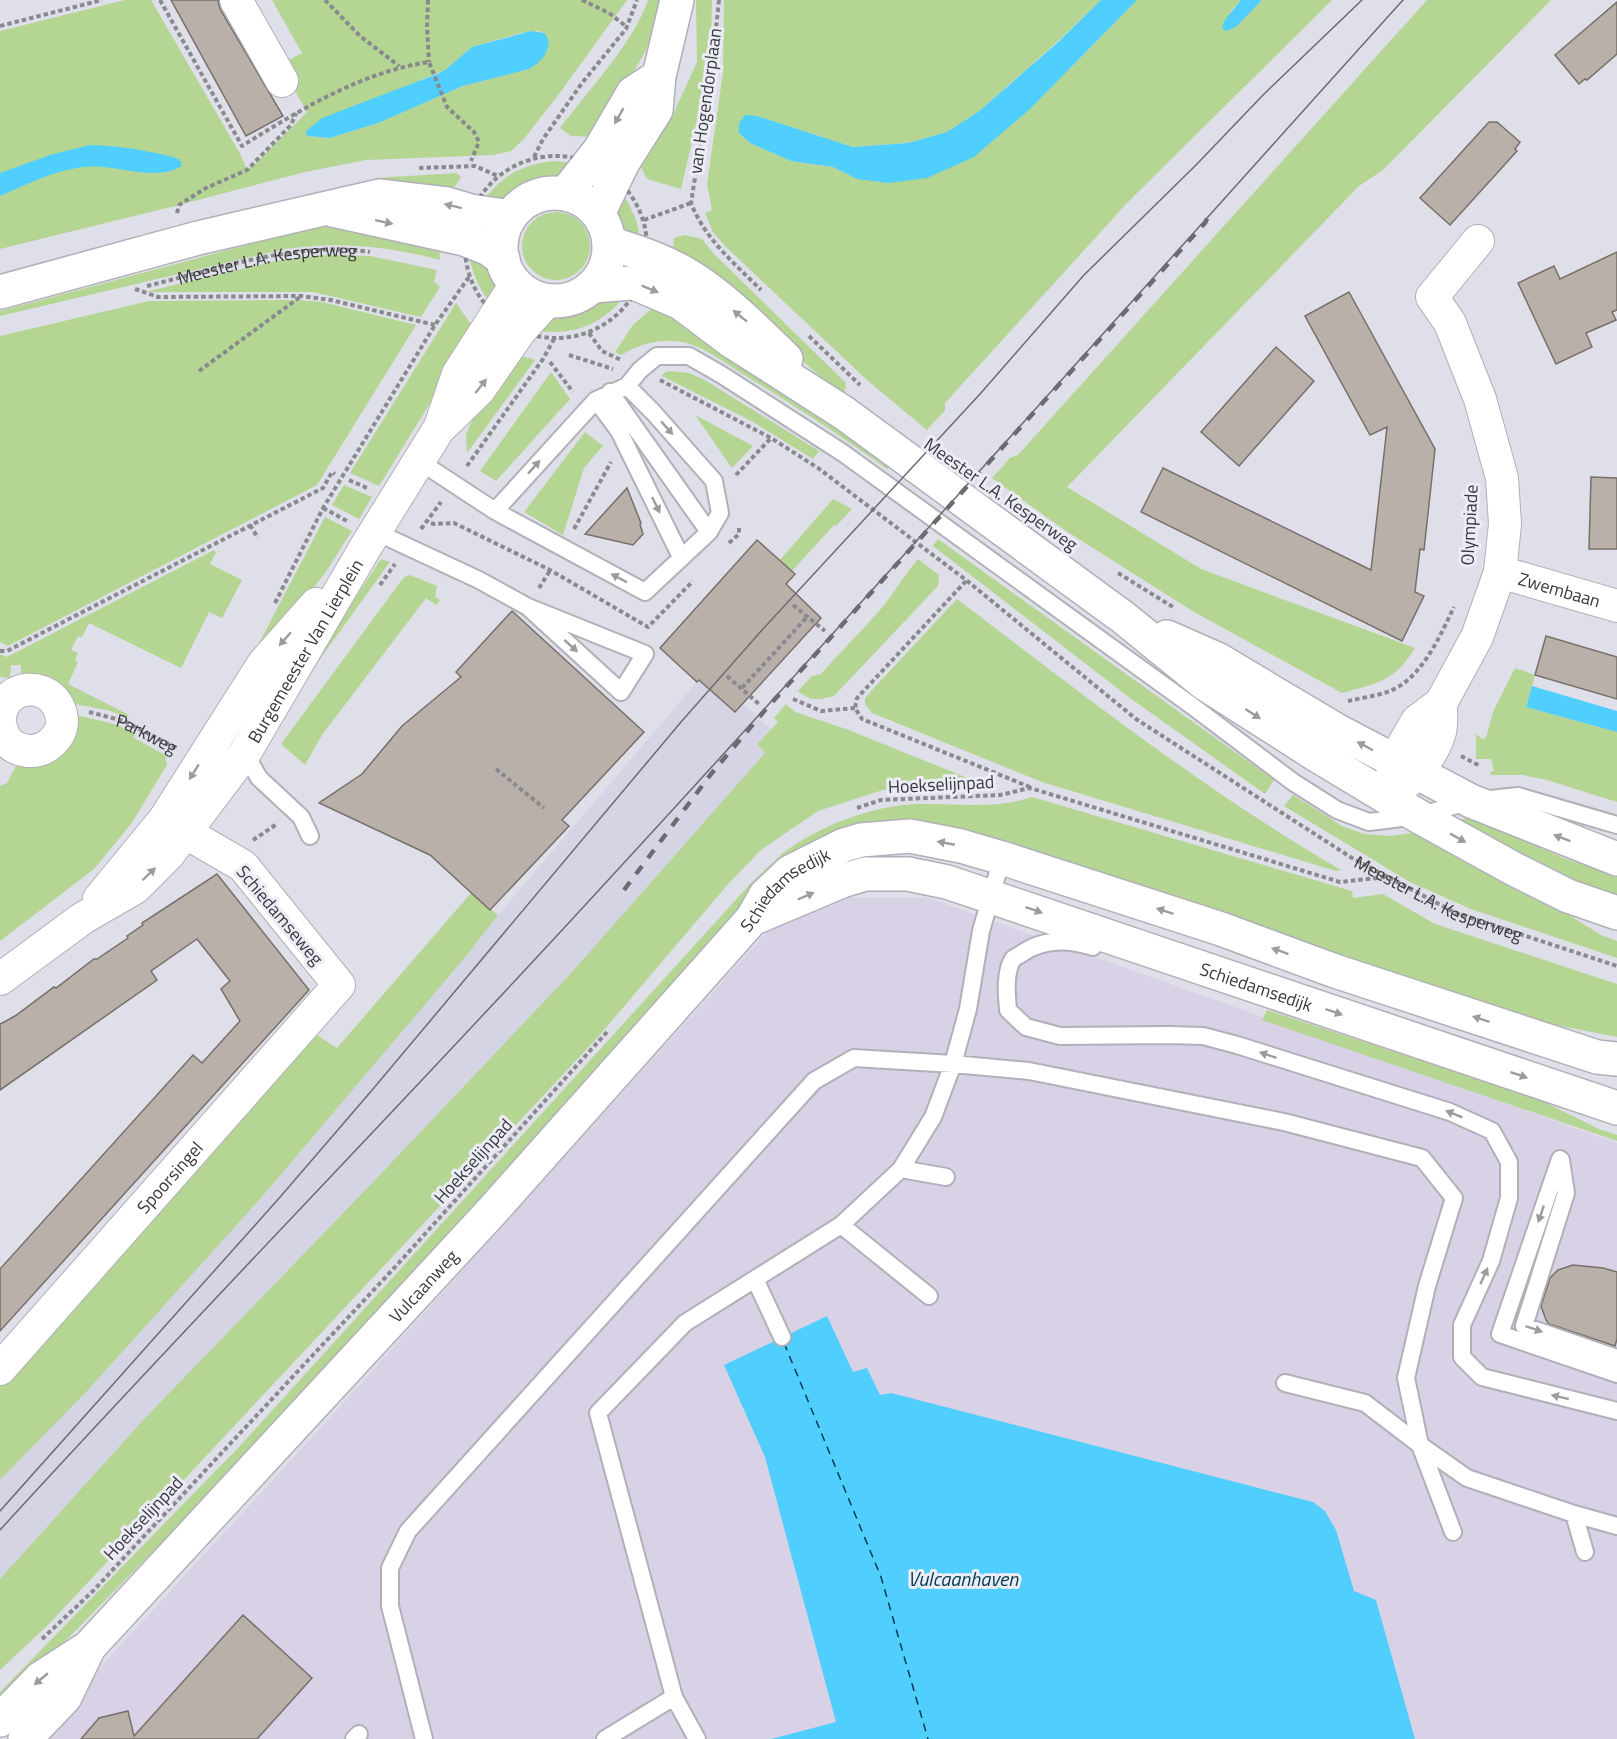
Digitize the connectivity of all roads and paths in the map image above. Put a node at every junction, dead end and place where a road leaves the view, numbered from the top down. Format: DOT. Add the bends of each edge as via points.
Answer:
graph roads {
  1 [pos="102,0"];
  2 [pos="160,0"];
  3 [pos="236,0"];
  4 [pos="326,0"];
  5 [pos="428,0"];
  6 [pos="582,0"];
  7 [pos="637,0"];
  8 [pos="677,0"];
  9 [pos="719,0"];
  10 [pos="0,26"];
  11 [pos="627,27"];
  12 [pos="429,62"];
  13 [pos="399,66"];
  14 [pos="660,76"];
  15 [pos="282,81"];
  16 [pos="297,112"];
  17 [pos="471,160"];
  18 [pos="498,176"];
  19 [pos="565,194"];
  20 [pos="691,203"];
  21 [pos="327,209"];
  22 [pos="510,217"];
  23 [pos="174,219"];
  24 [pos="644,220"];
  25 [pos="603,228"];
  26 [pos="1478,241"];
  27 [pos="379,253"];
  28 [pos="509,271"];
  29 [pos="463,274"];
  30 [pos="593,286"];
  31 [pos="0,292"];
  32 [pos="766,295"];
  33 [pos="301,296"];
  34 [pos="548,300"];
  35 [pos="435,325"];
  36 [pos="806,334"];
  37 [pos="617,358"];
  38 [pos="199,370"];
  39 [pos="663,382"];
  40 [pos="627,386"];
  41 [pos="603,396"];
  42 [pos="853,400"];
  43 [pos="440,428"];
  44 [pos="771,438"];
  45 [pos="473,458"];
  46 [pos="419,461"];
  47 [pos="335,474"];
  48 [pos="343,478"];
  49 [pos="349,480"];
  50 [pos="731,480"];
  51 [pos="368,488"];
  52 [pos="1472,506"];
  53 [pos="495,511"];
  54 [pos="431,523"];
  55 [pos="739,524"];
  56 [pos="250,525"];
  57 [pos="708,532"];
  58 [pos="258,538"];
  59 [pos="370,540"];
  60 [pos="725,548"];
  61 [pos="681,557"];
  62 [pos="1468,566"];
  63 [pos="1116,572"];
  64 [pos="1500,572"];
  65 [pos="696,577"];
  66 [pos="966,580"];
  67 [pos="1458,599"];
  68 [pos="793,605"];
  69 [pos="1617,606"];
  70 [pos="528,607"];
  71 [pos="1174,608"];
  72 [pos="808,616"];
  73 [pos="1124,618"];
  74 [pos="825,631"];
  75 [pos="0,651"];
  76 [pos="727,676"];
  77 [pos="742,688"];
  78 [pos="793,699"];
  79 [pos="759,704"];
  80 [pos="855,708"];
  81 [pos="61,711"];
  82 [pos="0,713"];
  83 [pos="1338,716"];
  84 [pos="0,719"];
  85 [pos="226,724"];
  86 [pos="0,725"];
  87 [pos="244,753"];
  88 [pos="1455,753"];
  89 [pos="201,761"];
  90 [pos="1480,766"];
  91 [pos="1405,767"];
  92 [pos="496,769"];
  93 [pos="1293,782"];
  94 [pos="1030,788"];
  95 [pos="1389,799"];
  96 [pos="1471,801"];
  97 [pos="1273,807"];
  98 [pos="544,808"];
  99 [pos="850,810"];
  100 [pos="294,811"];
  101 [pos="1418,816"];
  102 [pos="1617,825"];
  103 [pos="175,826"];
  104 [pos="310,836"];
  105 [pos="230,857"];
  106 [pos="1002,858"];
  107 [pos="1617,858"];
  108 [pos="1386,877"];
  109 [pos="990,896"];
  110 [pos="1617,913"];
  111 [pos="752,919"];
  112 [pos="1199,966"];
  113 [pos="1617,966"];
  114 [pos="0,979"];
  115 [pos="339,985"];
  116 [pos="609,1030"];
  117 [pos="1617,1059"];
  118 [pos="953,1064"];
  119 [pos="1617,1108"];
  120 [pos="902,1169"];
  121 [pos="946,1177"];
  122 [pos="841,1225"];
  123 [pos="755,1279"];
  124 [pos="929,1296"];
  125 [pos="782,1338"];
  126 [pos="1617,1358"];
  127 [pos="0,1370"];
  128 [pos="1617,1374"];
  129 [pos="1285,1383"];
  130 [pos="1617,1412"];
  131 [pos="1420,1445"];
  132 [pos="1574,1514"];
  133 [pos="1617,1526"];
  134 [pos="1453,1532"];
  135 [pos="1585,1552"];
  136 [pos="42,1640"];
  137 [pos="89,1647"];
  138 [pos="674,1697"];
  139 [pos="0,1720"];
  140 [pos="25,1739"];
  141 [pos="424,1739"];
  142 [pos="605,1739"];
  143 [pos="698,1739"];
  1 -- 10 [label="path"];
  2 -- 16 [label="path" via="242,146"];
  3 -- 15 [label="street"];
  4 -- 13 [label="path" via="360,36"];
  5 -- 12 [label="path"];
  6 -- 11 [label="path"];
  7 -- 11 [label="path"];
  8 -- 14 [label="main road"];
  9 -- 20 [label="path, van Hogendorplaan"];
  11 -- 18 [label="path" via="582,83 534,158"];
  12 -- 13 [label="path"];
  12 -- 17 [label="path" via="447,107 474,132 479,142"];
  13 -- 16 [label="path"];
  14 -- 19 [label="main road, one-way" via="633,93 599,151"];
  14 -- 25 [label="main road" via="656,110 618,170"];
  16 -- 23 [label="path" via="291,126 247,170 206,188 180,205"];
  19 -- 22 [label="main road" via="534,197"];
  19 -- 25 [label="main road" via="584,201"];
  20 -- 24 [label="path"];
  20 -- 32 [label="path" via="711,240"];
  22 -- 21 [label="main road, Meester L.A. Kesperweg, one-way" via="379,196"];
  21 -- 28 [label="main road, Meester L.A. Kesperweg, one-way" via="464,239 489,249"];
  21 -- 31 [label="main road, Meester L.A. Kesperweg" via="198,238"];
  22 -- 28 [label="main road, Burgemeester Van Lierplein" via="502,237"];
  25 -- 30 [label="main road" via="606,266"];
  42 -- 25 [label="main road, Meester L.A. Kesperweg, one-way" via="695,280"];
  26 -- 64 [label="street, Olympiade" via="1432,297 1450,323 1480,399 1499,468 1505,524"];
  27 -- 33 [label="path, Meester L.A. Kesperweg" via="332,250 276,255 135,289 158,297"];
  28 -- 34 [label="main road" via="530,295"];
  28 -- 43 [label="street, Burgemeester Van Lierplein" via="458,374"];
  29 -- 35 [label="path" via="469,277"];
  30 -- 34 [label="main road" via="572,298"];
  30 -- 42 [label="main road, Meester L.A. Kesperweg, one-way" via="630,283 681,303 730,340"];
  33 -- 35 [label="path"];
  33 -- 38 [label="path"];
  43 -- 34 [label="street, Burgemeester Van Lierplein, one-way" via="480,390 520,331"];
  35 -- 48 [label="path"];
  36 -- 42 [label="path"];
  37 -- 45 [label="path" via="602,351 589,333 554,339"];
  39 -- 44 [label="path, Meester L.A. Kesperweg"];
  40 -- 41 [label="lane"];
  40 -- 57 [label="lane, one-way" via="714,481 720,513"];
  40 -- 93 [label="lane" via="657,356 689,356 722,375 843,453"];
  53 -- 41 [label="lane, one-way"];
  41 -- 57 [label="lane"];
  41 -- 61 [label="lane, one-way"];
  42 -- 73 [label="main road, Meester L.A. Kesperweg"];
  43 -- 46 [label="street, Burgemeester Van Lierplein"];
  44 -- 50 [label="path"];
  44 -- 66 [label="path, Meester L.A. Kesperweg" via="818,468"];
  46 -- 53 [label="lane"];
  46 -- 59 [label="street, Burgemeester Van Lierplein"];
  47 -- 56 [label="path" via="332,472 323,488"];
  49 -- 51 [label="path"];
  52 -- 62 [label="path, Olympiade"];
  61 -- 53 [label="lane, one-way" via="645,592"];
  54 -- 65 [label="path" via="454,523 550,570 648,627"];
  55 -- 60 [label="path" via="739,534"];
  56 -- 58 [label="path"];
  56 -- 75 [label="path" via="7,651"];
  57 -- 61 [label="lane"];
  59 -- 70 [label="lane" via="479,580"];
  59 -- 85 [label="street, Burgemeester Van Lierplein, one-way" via="263,664"];
  59 -- 87 [label="street, Burgemeester Van Lierplein"];
  63 -- 71 [label="path"];
  64 -- 69 [label="street, Zwembaan"];
  64 -- 91 [label="street, Olympiade" via="1477,637 1441,703 1440,731"];
  66 -- 80 [label="path" via="857,698"];
  66 -- 97 [label="path, Meester L.A. Kesperweg" via="1136,718"];
  67 -- 83 [label="path" via="1425,661 1408,679"];
  68 -- 72 [label="path"];
  70 -- 70 [label="lane, one-way" via="621,692 645,654 589,631"];
  72 -- 74 [label="path"];
  72 -- 77 [label="path"];
  73 -- 83 [label="main road, Meester L.A. Kesperweg"];
  73 -- 95 [label="main road, Meester L.A. Kesperweg, one-way" via="1204,682"];
  76 -- 77 [label="path"];
  77 -- 79 [label="path"];
  78 -- 80 [label="path" via="821,711"];
  80 -- 94 [label="path, Hoekselijnpad" via="862,719"];
  81 -- 82 [label="street" via="55,699 30,689 17,692"];
  81 -- 86 [label="street" via="62,726 56,740 30,752 16,748 5,738"];
  81 -- 89 [label="path, Parkweg" via="78,709 124,721"];
  82 -- 84 [label="street"];
  91 -- 83 [label="main road, Meester L.A. Kesperweg, one-way"];
  85 -- 87 [label="street, Burgemeester Van Lierplein"];
  85 -- 89 [label="street, Burgemeester Van Lierplein"];
  87 -- 100 [label="lane, Burgemeester Van Lierplein" via="260,778"];
  87 -- 103 [label="street, Burgemeester Van Lierplein"];
  88 -- 90 [label="path"];
  89 -- 103 [label="street, Burgemeester Van Lierplein, one-way"];
  91 -- 95 [label="street, Olympiade"];
  91 -- 96 [label="main road, Meester L.A. Kesperweg"];
  92 -- 98 [label="path"];
  93 -- 97 [label="path"];
  93 -- 101 [label="lane" via="1337,810 1369,822"];
  94 -- 99 [label="path, Hoekselijnpad" via="1000,795 881,800"];
  94 -- 108 [label="path, Hoekselijnpad" via="1340,882"];
  95 -- 101 [label="main road, Meester L.A. Kesperweg"];
  96 -- 101 [label="lane"];
  96 -- 102 [label="lane" via="1518,796"];
  107 -- 96 [label="main road, Meester L.A. Kesperweg, one-way"];
  97 -- 108 [label="path, Meester L.A. Kesperweg"];
  100 -- 104 [label="lane, Burgemeester Van Lierplein"];
  100 -- 105 [label="path"];
  101 -- 110 [label="main road, Meester L.A. Kesperweg, one-way" via="1568,896"];
  103 -- 105 [label="street, Schiedamseweg"];
  103 -- 114 [label="street" via="83,918"];
  105 -- 115 [label="street, Schiedamseweg" via="243,866"];
  106 -- 109 [label="lane"];
  106 -- 111 [label="main road, Schiedamsedijk, one-way" via="910,836 861,840 790,872 765,896"];
  117 -- 106 [label="main road, Schiedamsedijk, one-way" via="1597,1057"];
  108 -- 113 [label="path, Meester L.A. Kesperweg" via="1456,913"];
  111 -- 109 [label="main road, Schiedamsedijk, one-way" via="865,874 908,874"];
  109 -- 112 [label="main road, Schiedamsedijk, one-way"];
  109 -- 118 [label="lane"];
  111 -- 137 [label="main road, Vulcaanweg" via="493,1210"];
  112 -- 119 [label="main road, Schiedamsedijk, one-way"];
  130 -- 112 [label="lane, one-way" via="1482,1377 1462,1357 1462,1325 1491,1262 1509,1198 1509,1162 1492,1131 1450,1112 1203,1036 1060,1036 1026,1027 1008,1010 1005,985 1013,959 1031,947 1056,940 1080,943 1152,965"];
  115 -- 127 [label="street, Spoorsingel"];
  116 -- 136 [label="path, Hoekselijnpad" via="292,1377 92,1592"];
  118 -- 120 [label="lane" via="933,1118"];
  118 -- 131 [label="lane" via="1029,1071 1284,1122 1422,1158 1454,1198 1427,1287 1406,1378"];
  118 -- 141 [label="lane" via="854,1058 814,1081 408,1531 390,1568 390,1606"];
  120 -- 121 [label="lane"];
  120 -- 122 [label="lane"];
  122 -- 123 [label="lane"];
  122 -- 124 [label="lane"];
  123 -- 125 [label="lane"];
  123 -- 138 [label="lane" via="685,1323 598,1413"];
  126 -- 128 [label="lane" via="1524,1326 1566,1193 1560,1159 1500,1334"];
  129 -- 131 [label="lane" via="1365,1403"];
  131 -- 132 [label="lane" via="1467,1478"];
  131 -- 134 [label="lane"];
  132 -- 133 [label="lane"];
  132 -- 135 [label="lane"];
  137 -- 139 [label="main road, Vulcaanweg, one-way" via="41,1678"];
  137 -- 140 [label="main road, Vulcaanweg" via="65,1697"];
  138 -- 142 [label="lane"];
  138 -- 143 [label="lane"];
}
